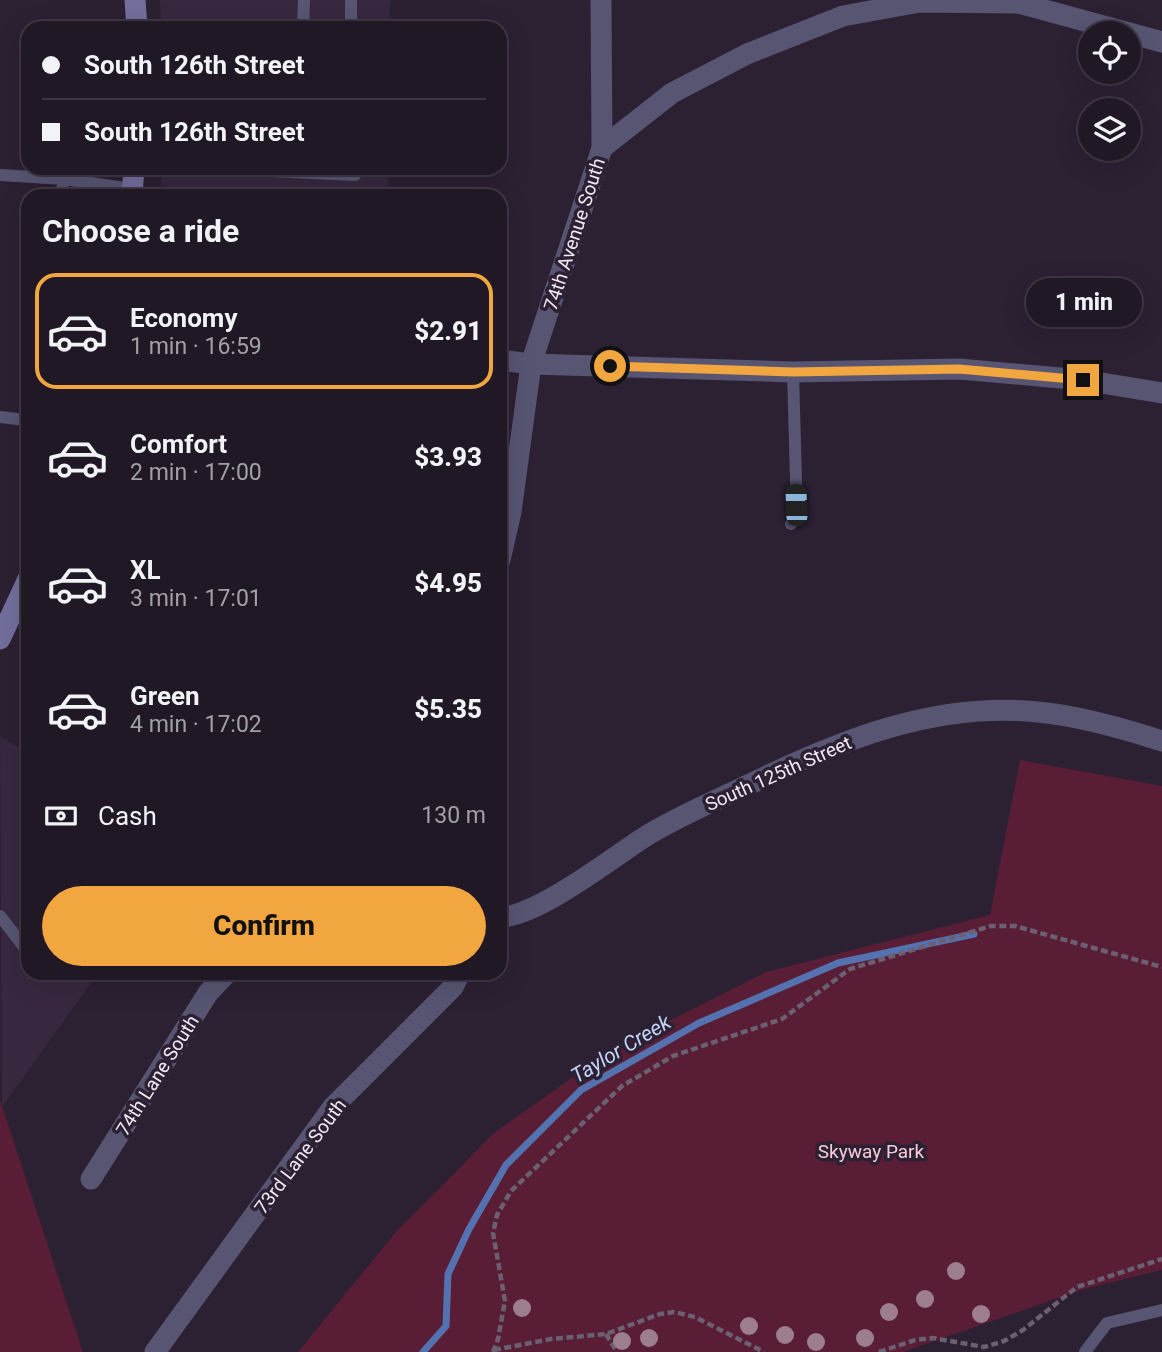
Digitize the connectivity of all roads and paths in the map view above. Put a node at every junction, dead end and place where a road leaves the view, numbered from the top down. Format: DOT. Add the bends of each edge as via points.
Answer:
graph roads {
  1 [pos="135,0"];
  2 [pos="304,0"];
  3 [pos="351,0"];
  4 [pos="601,0"];
  5 [pos="1019,1"];
  6 [pos="136,21"];
  7 [pos="303,21"];
  8 [pos="351,21"];
  9 [pos="1162,42"];
  10 [pos="602,148"];
  11 [pos="0,175"];
  12 [pos="64,179"];
  13 [pos="133,184"];
  14 [pos="62,189"];
  15 [pos="507,361"];
  16 [pos="531,364"];
  17 [pos="793,372"];
  18 [pos="1162,393"];
  19 [pos="0,417"];
  20 [pos="21,420"];
  21 [pos="791,524"];
  22 [pos="507,529"];
  23 [pos="21,589"];
  24 [pos="6,610"];
  25 [pos="0,639"];
  26 [pos="1162,741"];
  27 [pos="0,916"];
  28 [pos="507,916"];
  29 [pos="21,942"];
  30 [pos="1162,967"];
  31 [pos="220,980"];
  32 [pos="456,980"];
  33 [pos="91,1179"];
  34 [pos="1162,1259"];
  35 [pos="1162,1310"];
  36 [pos="606,1334"];
  37 [pos="493,1351"];
  38 [pos="155,1352"];
  39 [pos="617,1352"];
  40 [pos="764,1352"];
  41 [pos="879,1352"];
  42 [pos="1085,1352"];
  1 -- 6 [label="main road"];
  2 -- 7 [label="lane"];
  3 -- 8 [label="lane"];
  4 -- 10 [label="street"];
  5 -- 9 [label="street, 74th Avenue South"];
  5 -- 10 [label="street, 74th Avenue South" via="920,2 842,16 747,54 672,93"];
  10 -- 16 [label="street, 74th Avenue South"];
  11 -- 12 [label="lane"];
  12 -- 13 [label="lane"];
  12 -- 14 [label="lane"];
  15 -- 16 [label="street"];
  16 -- 17 [label="street"];
  16 -- 22 [label="street, 74th Avenue South"];
  17 -- 18 [label="street" via="985,370"];
  17 -- 21 [label="lane" via="797,515"];
  19 -- 20 [label="lane"];
  23 -- 24 [label="main road"];
  24 -- 25 [label="main road"];
  26 -- 28 [label="street, South 125th Street" via="1115,726 1037,712 967,713 889,726 821,749 656,829 531,909"];
  27 -- 29 [label="lane"];
  30 -- 37 [label="path" via="1015,926 991,926 850,969 782,1019 673,1056 622,1086 511,1191 493,1233 505,1301"];
  31 -- 33 [label="street, 74th Lane South"];
  32 -- 38 [label="street, 73rd Lane South" via="334,1107"];
  34 -- 41 [label="path" via="1077,1287 1023,1330 984,1347 933,1338"];
  35 -- 42 [label="lane" via="1107,1323"];
  36 -- 37 [label="path"];
  36 -- 39 [label="path"];
  36 -- 40 [label="path" via="674,1312 695,1317"];
}
